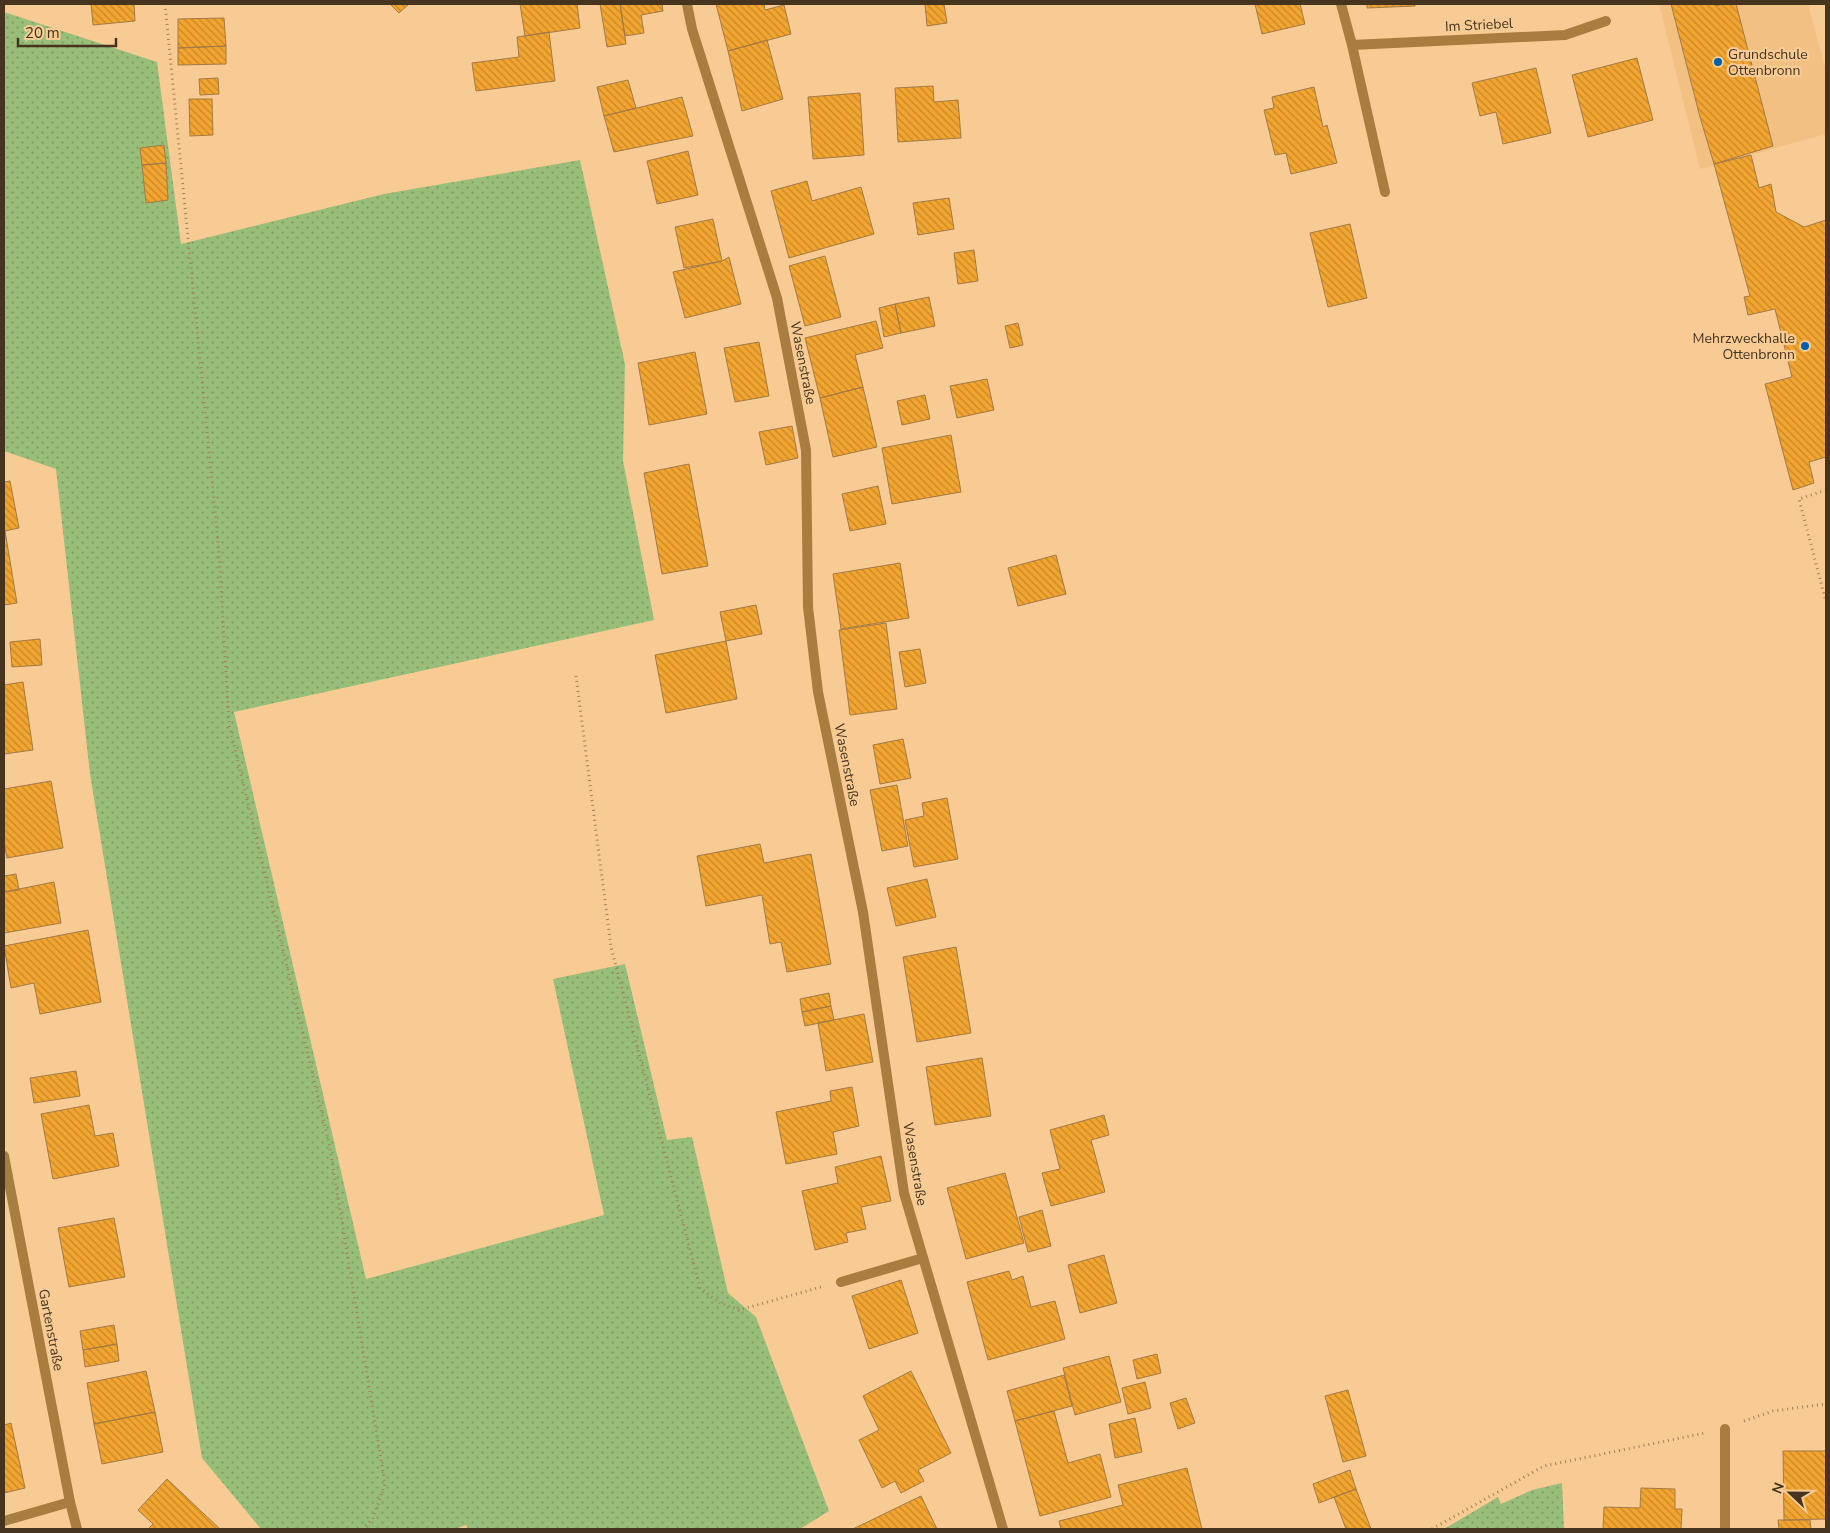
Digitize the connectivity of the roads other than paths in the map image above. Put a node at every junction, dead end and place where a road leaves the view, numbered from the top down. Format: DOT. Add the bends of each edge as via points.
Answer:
graph roads {
  1 [pos="687,4"];
  2 [pos="1341,4"];
  3 [pos="1606,21"];
  4 [pos="1352,45"];
  5 [pos="1385,192"];
  6 [pos="4,1161"];
  7 [pos="923,1258"];
  8 [pos="841,1282"];
  9 [pos="1725,1429"];
  10 [pos="70,1502"];
  11 [pos="4,1521"];
  12 [pos="77,1529"];
  13 [pos="1003,1529"];
  14 [pos="1725,1529"];
  1 -- 7 [label="street, Wasenstraße" via="692,29 777,298 806,450 808,607 818,692 864,912 904,1194"];
  2 -- 4 [label="street"];
  3 -- 4 [label="street, Im Striebel" via="1565,35"];
  4 -- 5 [label="street"];
  6 -- 10 [label="street, Gartenstraße"];
  7 -- 8 [label="street"];
  7 -- 13 [label="street, Wasenstraße"];
  9 -- 14 [label="street"];
  10 -- 11 [label="street"];
  10 -- 12 [label="street, Gartenstraße"];
}
